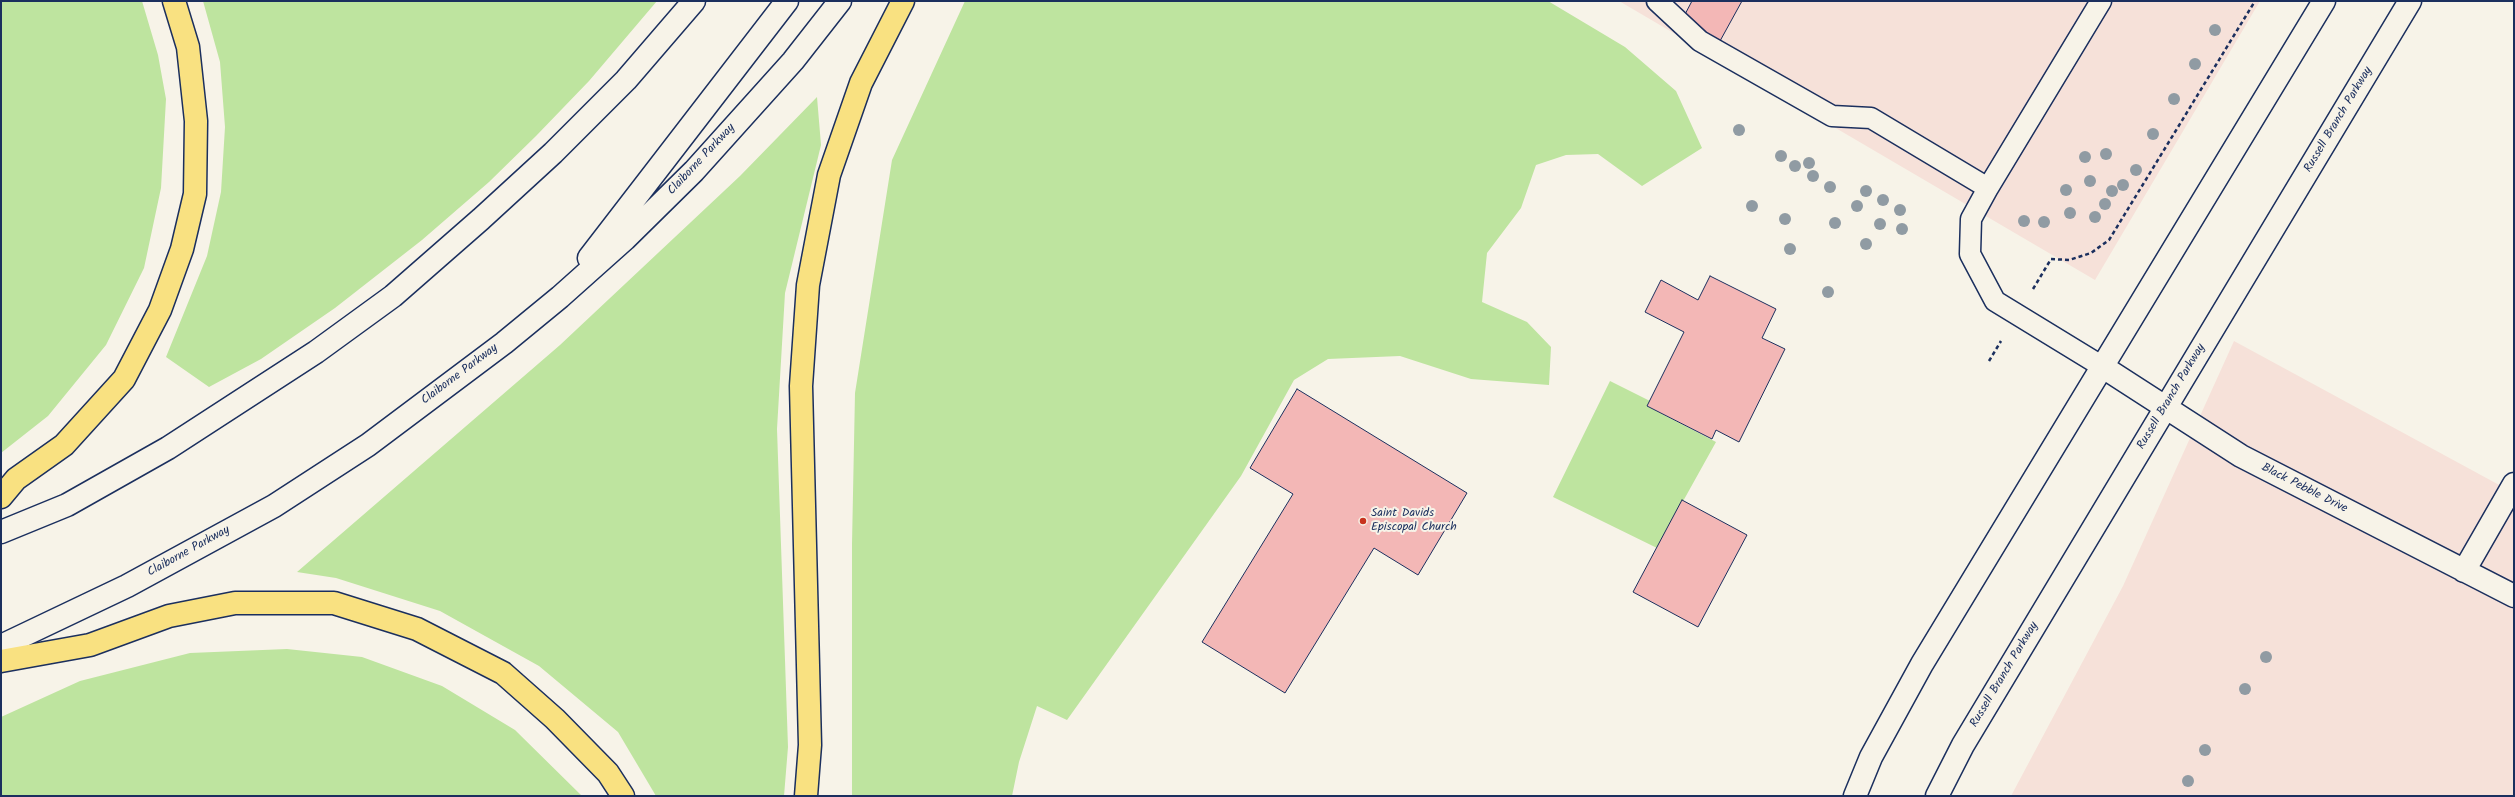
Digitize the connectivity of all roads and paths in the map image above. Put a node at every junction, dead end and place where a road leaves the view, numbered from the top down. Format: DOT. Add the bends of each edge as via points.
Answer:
graph roads {
  1 [pos="174,1"];
  2 [pos="694,1"];
  3 [pos="786,1"];
  4 [pos="840,1"];
  5 [pos="903,1"];
  6 [pos="1657,1"];
  7 [pos="2101,1"];
  8 [pos="2255,1"];
  9 [pos="2324,1"];
  10 [pos="2410,1"];
  11 [pos="1988,188"];
  12 [pos="560,297"];
  13 [pos="2018,314"];
  14 [pos="1988,361"];
  15 [pos="2103,367"];
  16 [pos="2166,407"];
  17 [pos="2514,484"];
  18 [pos="1,497"];
  19 [pos="1,532"];
  20 [pos="2464,571"];
  21 [pos="2514,596"];
  22 [pos="1,646"];
  23 [pos="1,662"];
  24 [pos="623,796"];
  25 [pos="806,796"];
  26 [pos="1855,796"];
  27 [pos="1938,796"];
  1 -- 18 [label="highway" via="188,47 196,121 195,194 182,249 160,310 124,379 64,445 16,479"];
  2 -- 19 [label="street" via="626,80 553,153 393,296 316,352 168,448 67,505"];
  3 -- 12 [label="street"];
  4 -- 12 [label="street, Claiborne Parkway" via="792,61 694,171"];
  5 -- 25 [label="highway" via="861,83 829,175 808,285 801,386 810,745"];
  6 -- 11 [label="lane" via="1700,41 1832,116 1871,118"];
  7 -- 11 [label="lane"];
  8 -- 13 [label="path" via="2109,240 2091,253 2069,260 2051,259"];
  9 -- 15 [label="street"];
  10 -- 16 [label="street, Russell Branch Parkway"];
  11 -- 13 [label="lane" via="1971,219 1970,254 1995,301"];
  12 -- 22 [label="street, Claiborne Parkway" via="504,343 368,445 274,506 127,586"];
  13 -- 14 [label="path"];
  13 -- 15 [label="lane"];
  15 -- 16 [label="street, Black Pebble Drive"];
  15 -- 26 [label="street" via="1922,664 1870,757"];
  16 -- 20 [label="street, Black Pebble Drive" via="2241,456"];
  16 -- 27 [label="street, Russell Branch Parkway" via="1963,745"];
  17 -- 20 [label="street"];
  20 -- 21 [label="street, Black Pebble Drive"];
  23 -- 24 [label="highway" via="90,645 169,616 235,603 334,603 417,629 503,673 555,719 608,773"];
}
